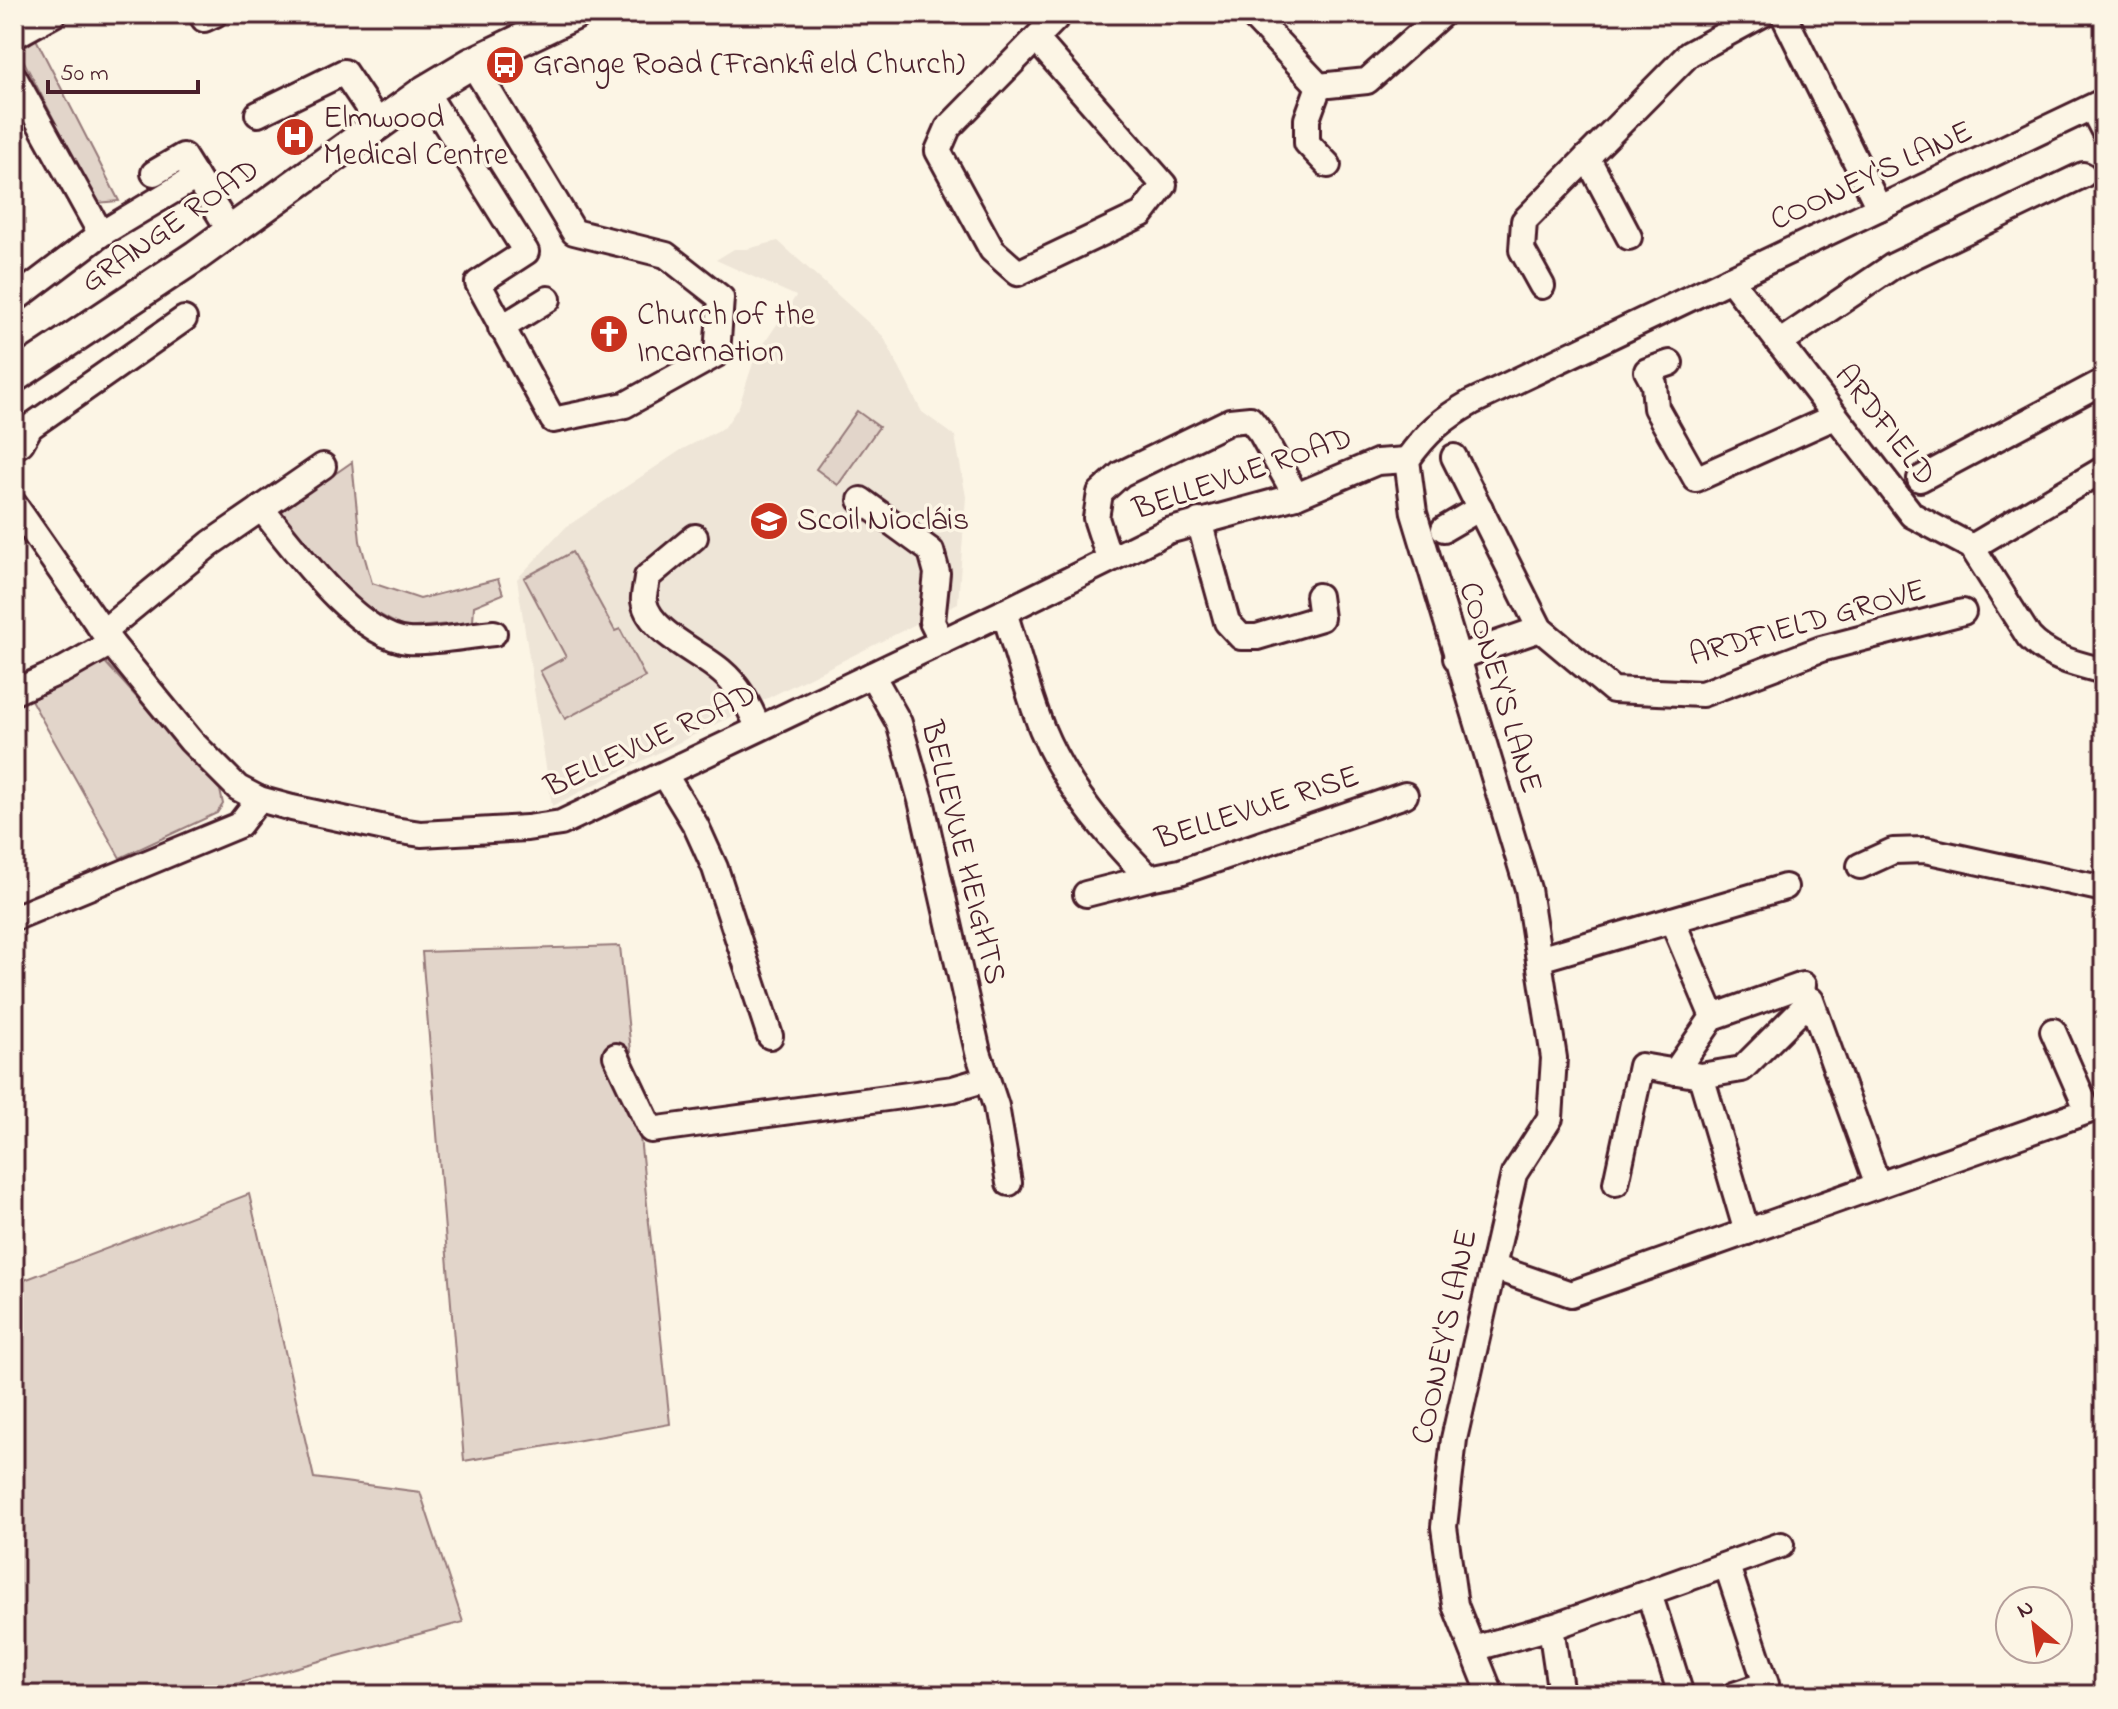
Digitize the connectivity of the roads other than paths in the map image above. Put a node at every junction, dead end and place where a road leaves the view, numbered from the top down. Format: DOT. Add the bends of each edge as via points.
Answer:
graph roads {
  1 [pos="54,14"];
  2 [pos="201,14"];
  3 [pos="215,14"];
  4 [pos="575,14"];
  5 [pos="1060,14"];
  6 [pos="1251,14"];
  7 [pos="1442,14"];
  8 [pos="1763,14"];
  9 [pos="1783,14"];
  10 [pos="14,36"];
  11 [pos="1036,39"];
  12 [pos="472,63"];
  13 [pos="14,77"];
  14 [pos="1319,86"];
  15 [pos="425,91"];
  16 [pos="2098,104"];
  17 [pos="258,114"];
  18 [pos="379,124"];
  19 [pos="2104,131"];
  20 [pos="1587,157"];
  21 [pos="1328,165"];
  22 [pos="154,173"];
  23 [pos="2083,175"];
  24 [pos="196,177"];
  25 [pos="1879,208"];
  26 [pos="230,231"];
  27 [pos="101,234"];
  28 [pos="1629,237"];
  29 [pos="1730,279"];
  30 [pos="1542,286"];
  31 [pos="548,299"];
  32 [pos="14,300"];
  33 [pos="184,319"];
  34 [pos="501,328"];
  35 [pos="1779,343"];
  36 [pos="1670,363"];
  37 [pos="14,377"];
  38 [pos="2104,381"];
  39 [pos="1834,417"];
  40 [pos="14,447"];
  41 [pos="1454,457"];
  42 [pos="1407,460"];
  43 [pos="323,466"];
  44 [pos="2104,469"];
  45 [pos="1920,479"];
  46 [pos="1296,496"];
  47 [pos="861,500"];
  48 [pos="14,504"];
  49 [pos="261,508"];
  50 [pos="1480,508"];
  51 [pos="1199,521"];
  52 [pos="1444,529"];
  53 [pos="695,537"];
  54 [pos="1972,547"];
  55 [pos="1109,558"];
  56 [pos="1318,596"];
  57 [pos="1004,612"];
  58 [pos="1963,612"];
  59 [pos="1540,629"];
  60 [pos="494,633"];
  61 [pos="108,637"];
  62 [pos="942,642"];
  63 [pos="1456,658"];
  64 [pos="2104,671"];
  65 [pos="872,675"];
  66 [pos="14,692"];
  67 [pos="758,727"];
  68 [pos="665,775"];
  69 [pos="1405,795"];
  70 [pos="259,799"];
  71 [pos="1860,866"];
  72 [pos="1149,878"];
  73 [pos="1785,887"];
  74 [pos="2104,889"];
  75 [pos="1086,894"];
  76 [pos="14,918"];
  77 [pos="1672,920"];
  78 [pos="1539,959"];
  79 [pos="1803,985"];
  80 [pos="1713,1017"];
  81 [pos="2053,1031"];
  82 [pos="770,1036"];
  83 [pos="616,1056"];
  84 [pos="1675,1072"];
  85 [pos="1701,1076"];
  86 [pos="987,1079"];
  87 [pos="1009,1183"];
  88 [pos="1616,1183"];
  89 [pos="1878,1185"];
  90 [pos="1747,1232"];
  91 [pos="1493,1267"];
  92 [pos="1781,1545"];
  93 [pos="1727,1566"];
  94 [pos="1649,1593"];
  95 [pos="1551,1627"];
  96 [pos="1473,1649"];
  97 [pos="1768,1689"];
  98 [pos="1491,1695"];
  99 [pos="1561,1695"];
  100 [pos="1681,1695"];
  101 [pos="1734,1695"];
  1 -- 10 [label="street"];
  2 -- 3 [label="street" via="204,19"];
  4 -- 12 [label="main road, GRANGE ROAD"];
  5 -- 11 [label="street"];
  6 -- 14 [label="street"];
  7 -- 14 [label="street" via="1367,81"];
  8 -- 20 [label="street" via="1689,54"];
  9 -- 25 [label="street"];
  11 -- 11 [label="street" via="1164,185 1142,214 1018,273 992,250 938,151 948,128"];
  12 -- 15 [label="main road, GRANGE ROAD"];
  12 -- 34 [label="street" via="574,232 666,255 721,298 717,354 625,405 553,420"];
  13 -- 27 [label="street"];
  14 -- 21 [label="street" via="1307,119 1307,143"];
  15 -- 18 [label="main road, GRANGE ROAD"];
  15 -- 34 [label="street" via="526,252 478,283"];
  16 -- 19 [label="street"];
  16 -- 25 [label="street, COONEY'S LANE"];
  17 -- 18 [label="street" via="344,72"];
  18 -- 26 [label="main road, GRANGE ROAD"];
  20 -- 28 [label="street"];
  20 -- 30 [label="street" via="1524,221 1522,250"];
  22 -- 24 [label="street" via="183,156"];
  23 -- 35 [label="street" via="1893,266"];
  24 -- 26 [label="street"];
  24 -- 27 [label="street"];
  25 -- 29 [label="street, COONEY'S LANE"];
  26 -- 37 [label="main road, GRANGE ROAD"];
  27 -- 32 [label="street"];
  29 -- 35 [label="street, ARDFIELD"];
  29 -- 42 [label="street, COONEY'S LANE" via="1472,402 1441,420"];
  31 -- 34 [label="street"];
  33 -- 40 [label="street" via="30,427"];
  35 -- 39 [label="street, ARDFIELD"];
  36 -- 39 [label="street" via="1647,371 1656,408 1696,479"];
  38 -- 45 [label="street"];
  39 -- 54 [label="street, ARDFIELD" via="1912,515"];
  41 -- 50 [label="street, ARDFIELD GROVE"];
  42 -- 46 [label="street, BELLEVUE ROAD" via="1377,462"];
  42 -- 63 [label="street, COONEY'S LANE" via="1414,513"];
  43 -- 49 [label="street"];
  44 -- 54 [label="street"];
  46 -- 51 [label="street, BELLEVUE ROAD"];
  46 -- 55 [label="street" via="1250,419 1230,421 1121,474 1100,493 1096,518"];
  47 -- 62 [label="street" via="931,551 937,573 932,622"];
  48 -- 61 [label="street, BELLEVUE ROAD"];
  49 -- 60 [label="street" via="340,603 378,629 406,641"];
  49 -- 61 [label="street" via="211,543"];
  50 -- 52 [label="street"];
  50 -- 59 [label="street, ARDFIELD GROVE"];
  51 -- 55 [label="street, BELLEVUE ROAD"];
  51 -- 56 [label="street" via="1227,622 1241,637 1321,618"];
  53 -- 67 [label="street" via="647,577 644,602 682,647 733,682"];
  54 -- 64 [label="street, ARDFIELD" via="2037,647"];
  55 -- 57 [label="street, BELLEVUE ROAD"];
  57 -- 62 [label="street, BELLEVUE ROAD"];
  57 -- 72 [label="street, BELLEVUE RISE" via="1043,729 1065,774 1090,812"];
  58 -- 59 [label="street, ARDFIELD GROVE" via="1821,649 1702,694 1613,690"];
  59 -- 63 [label="street"];
  61 -- 66 [label="street" via="63,670"];
  61 -- 70 [label="street, BELLEVUE ROAD" via="191,741 238,788"];
  62 -- 65 [label="street, BELLEVUE ROAD"];
  63 -- 78 [label="street, COONEY'S LANE" via="1528,889"];
  65 -- 67 [label="street, BELLEVUE ROAD"];
  65 -- 86 [label="street, BELLEVUE HEIGHTS" via="899,723 921,800"];
  67 -- 68 [label="street, BELLEVUE ROAD"];
  68 -- 70 [label="street, BELLEVUE ROAD" via="561,823 505,829 407,832"];
  68 -- 82 [label="street" via="715,868"];
  69 -- 72 [label="street, BELLEVUE RISE"];
  70 -- 76 [label="street" via="239,825"];
  71 -- 74 [label="street" via="1893,851 1925,850"];
  72 -- 75 [label="street"];
  73 -- 77 [label="street"];
  77 -- 78 [label="street"];
  77 -- 80 [label="street"];
  78 -- 91 [label="street, COONEY'S LANE" via="1554,1058 1550,1118 1514,1174"];
  79 -- 80 [label="street"];
  80 -- 84 [label="street"];
  81 -- 89 [label="street" via="2088,1111"];
  83 -- 86 [label="street" via="651,1130 953,1089"];
  84 -- 85 [label="street"];
  84 -- 88 [label="street" via="1641,1066"];
  85 -- 89 [label="street" via="1742,1069 1811,1000"];
  85 -- 90 [label="street"];
  86 -- 87 [label="street, BELLEVUE HEIGHTS"];
  89 -- 90 [label="street"];
  90 -- 91 [label="street" via="1571,1294"];
  91 -- 96 [label="street, COONEY'S LANE" via="1454,1439 1444,1527 1455,1605"];
  92 -- 93 [label="street"];
  93 -- 94 [label="street"];
  93 -- 97 [label="street"];
  94 -- 95 [label="street"];
  94 -- 100 [label="street"];
  95 -- 96 [label="street"];
  95 -- 99 [label="street"];
  96 -- 98 [label="street, COONEY'S LANE"];
  97 -- 101 [label="street"];
}
